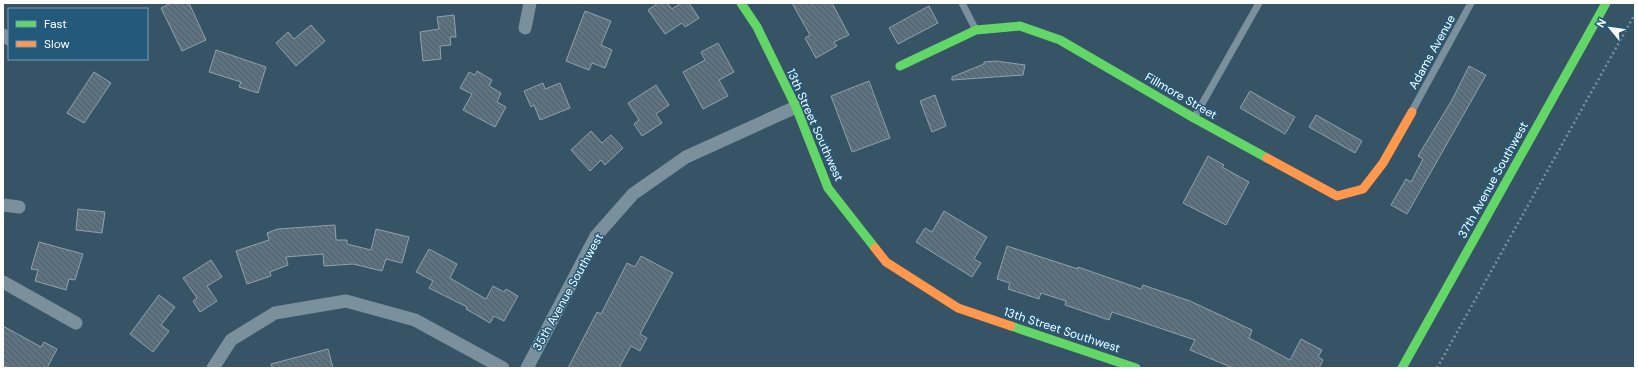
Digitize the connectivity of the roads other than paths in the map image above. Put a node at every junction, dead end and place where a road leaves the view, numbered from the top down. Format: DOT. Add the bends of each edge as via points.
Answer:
graph roads {
  1 [pos="530,3"];
  2 [pos="741,3"];
  3 [pos="962,3"];
  4 [pos="1259,3"];
  5 [pos="1471,3"];
  6 [pos="1606,3"];
  7 [pos="525,28"];
  8 [pos="976,30"];
  9 [pos="900,66"];
  10 [pos="796,107"];
  11 [pos="1412,112"];
  12 [pos="1194,118"];
  13 [pos="3,205"];
  14 [pos="19,207"];
  15 [pos="3,282"];
  16 [pos="76,323"];
  17 [pos="213,368"];
  18 [pos="503,368"];
  19 [pos="527,368"];
  20 [pos="1136,368"];
  21 [pos="1402,368"];
  1 -- 7 [label="street"];
  2 -- 10 [label="street, 13th Street Southwest" via="757,27"];
  3 -- 8 [label="lane"];
  4 -- 12 [label="lane"];
  5 -- 11 [label="lane, Adams Avenue"];
  6 -- 21 [label="street, 37th Avenue Southwest"];
  8 -- 9 [label="street, Fillmore Street"];
  8 -- 12 [label="street, Fillmore Street" via="1020,26 1060,40"];
  10 -- 19 [label="street, 35th Avenue Southwest" via="686,156 633,194 596,236"];
  10 -- 20 [label="street, 13th Street Southwest" via="828,188 886,262 958,308"];
  11 -- 12 [label="street, Fillmore Street" via="1383,163 1363,189 1337,196"];
  13 -- 14 [label="street"];
  15 -- 16 [label="street"];
  17 -- 18 [label="street" via="231,340 275,313 346,301 415,320"];
}
